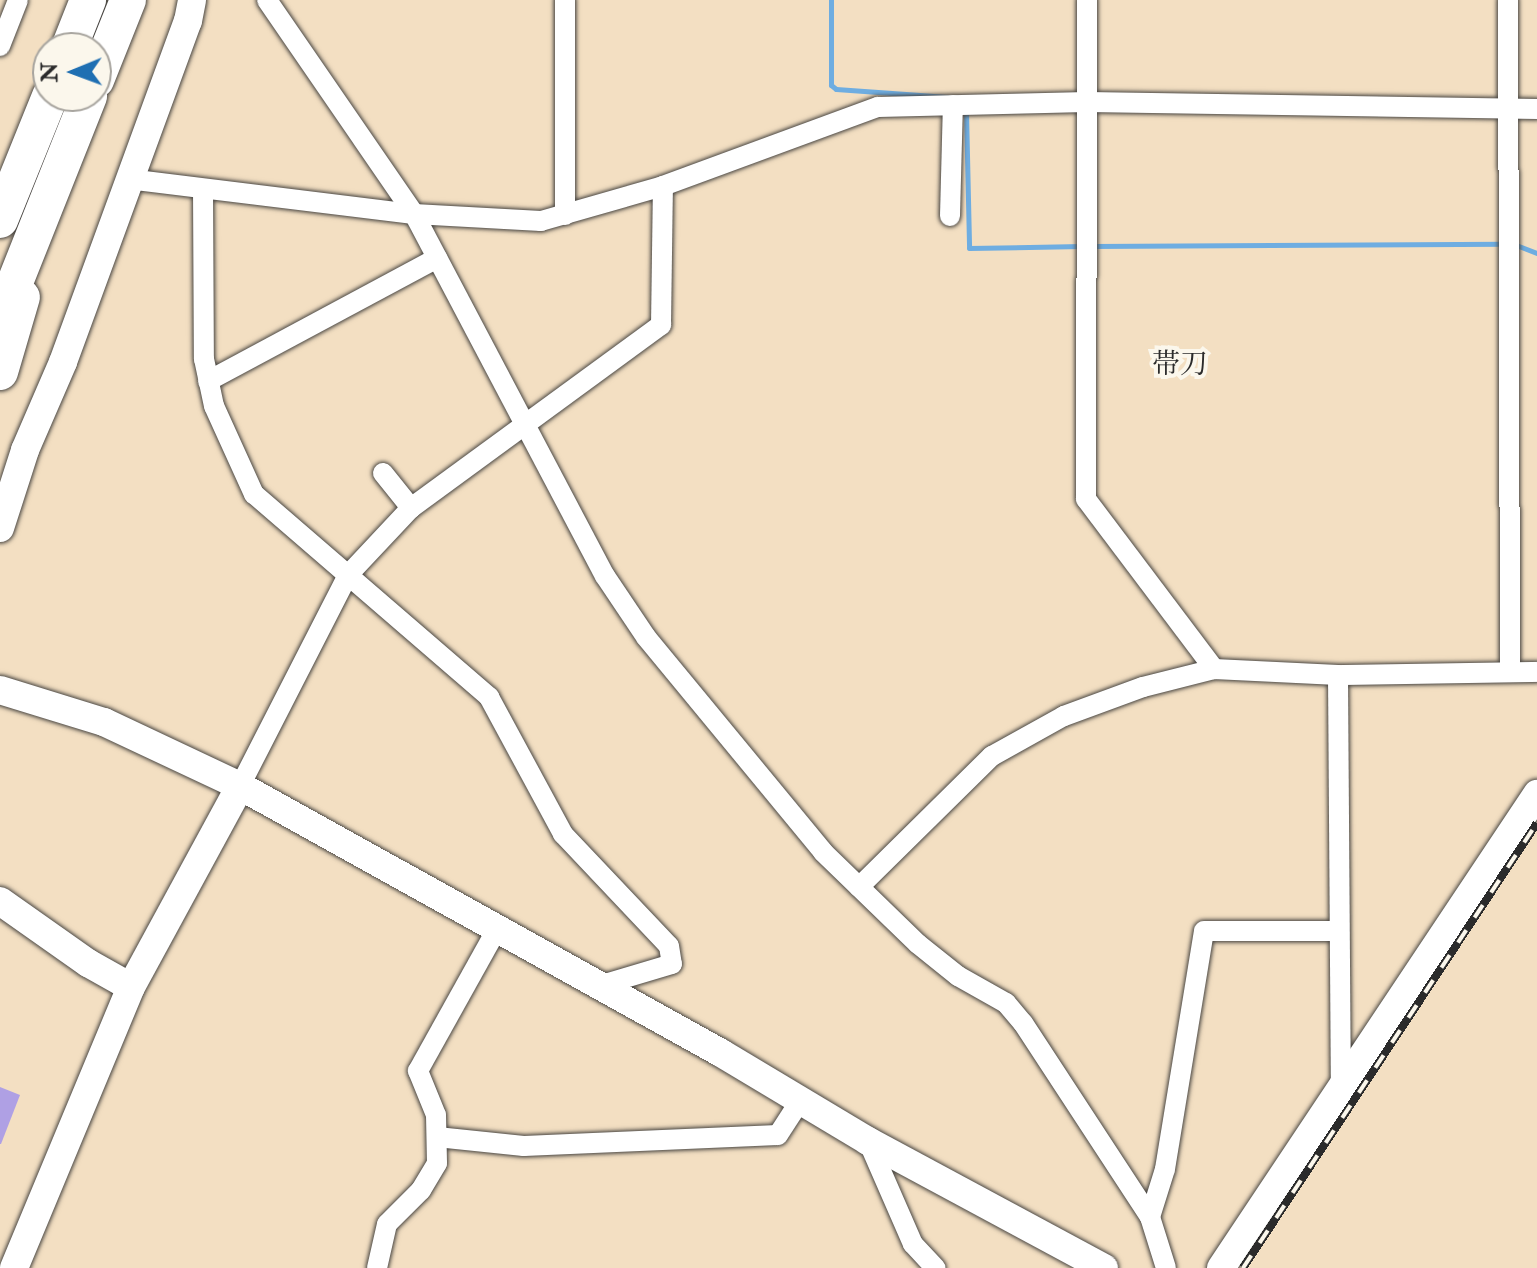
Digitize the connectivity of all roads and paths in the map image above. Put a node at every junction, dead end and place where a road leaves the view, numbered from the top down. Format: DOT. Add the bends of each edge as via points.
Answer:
graph roads {
  1 [pos="18,0"];
  2 [pos="88,0"];
  3 [pos="128,0"];
  4 [pos="192,0"];
  5 [pos="267,0"];
  6 [pos="565,0"];
  7 [pos="1087,0"];
  8 [pos="1508,0"];
  9 [pos="75,32"];
  10 [pos="112,40"];
  11 [pos="0,46"];
  12 [pos="1087,102"];
  13 [pos="953,105"];
  14 [pos="1506,108"];
  15 [pos="1537,109"];
  16 [pos="41,112"];
  17 [pos="43,112"];
  18 [pos="83,112"];
  19 [pos="59,172"];
  20 [pos="128,179"];
  21 [pos="663,186"];
  22 [pos="203,189"];
  23 [pos="0,196"];
  24 [pos="414,214"];
  25 [pos="565,215"];
  26 [pos="950,216"];
  27 [pos="0,220"];
  28 [pos="437,258"];
  29 [pos="0,320"];
  30 [pos="0,372"];
  31 [pos="208,381"];
  32 [pos="528,426"];
  33 [pos="383,473"];
  34 [pos="411,508"];
  35 [pos="0,528"];
  36 [pos="348,575"];
  37 [pos="1214,669"];
  38 [pos="1510,670"];
  39 [pos="1537,672"];
  40 [pos="1338,675"];
  41 [pos="0,690"];
  42 [pos="240,786"];
  43 [pos="1537,794"];
  44 [pos="859,887"];
  45 [pos="0,901"];
  46 [pos="496,931"];
  47 [pos="1338,931"];
  48 [pos="598,986"];
  49 [pos="131,987"];
  50 [pos="1341,1088"];
  51 [pos="800,1101"];
  52 [pos="437,1137"];
  53 [pos="868,1141"];
  54 [pos="1150,1217"];
  55 [pos="14,1268"];
  56 [pos="377,1268"];
  57 [pos="935,1268"];
  58 [pos="1104,1268"];
  59 [pos="1166,1268"];
  60 [pos="1221,1268"];
  1 -- 11 [label="street"];
  2 -- 9 [label="highway"];
  3 -- 10 [label="highway"];
  4 -- 20 [label="street"];
  5 -- 24 [label="street" via="273,16 339,100"];
  6 -- 25 [label="street"];
  7 -- 12 [label="street"];
  8 -- 14 [label="street"];
  12 -- 13 [label="street"];
  12 -- 14 [label="street"];
  12 -- 37 [label="street" via="1086,499"];
  13 -- 21 [label="street" via="878,107"];
  13 -- 26 [label="street"];
  14 -- 15 [label="street"];
  14 -- 38 [label="street"];
  16 -- 23 [label="highway"];
  17 -- 27 [label="highway"];
  18 -- 19 [label="highway"];
  19 -- 29 [label="highway"];
  19 -- 30 [label="highway"];
  20 -- 22 [label="street"];
  20 -- 35 [label="street"];
  21 -- 25 [label="street"];
  21 -- 32 [label="street" via="661,325"];
  22 -- 24 [label="street"];
  22 -- 31 [label="street"];
  24 -- 25 [label="street" via="541,221"];
  24 -- 28 [label="street"];
  28 -- 31 [label="street"];
  28 -- 32 [label="street"];
  31 -- 36 [label="street" via="254,494"];
  32 -- 34 [label="street"];
  32 -- 44 [label="street" via="605,576 646,637 823,852"];
  33 -- 34 [label="street"];
  34 -- 36 [label="street"];
  36 -- 42 [label="street"];
  36 -- 48 [label="street" via="489,697 563,834 669,946 672,964"];
  37 -- 40 [label="street"];
  37 -- 44 [label="street" via="1143,687 1064,716 992,756"];
  38 -- 39 [label="street"];
  38 -- 40 [label="street"];
  40 -- 47 [label="street"];
  41 -- 42 [label="street" via="104,722"];
  42 -- 46 [label="street"];
  42 -- 49 [label="street"];
  43 -- 50 [label="street"];
  44 -- 54 [label="street" via="958,976 1006,1003"];
  45 -- 49 [label="street"];
  46 -- 48 [label="street"];
  46 -- 52 [label="street" via="418,1071 436,1115"];
  47 -- 50 [label="street"];
  47 -- 54 [label="street" via="1204,931 1165,1169"];
  48 -- 51 [label="street"];
  49 -- 55 [label="street"];
  50 -- 60 [label="street"];
  51 -- 52 [label="street" via="778,1135 524,1146"];
  51 -- 53 [label="street"];
  52 -- 56 [label="street" via="437,1163 421,1190 387,1224"];
  53 -- 57 [label="street" via="913,1244"];
  53 -- 58 [label="street"];
  54 -- 59 [label="street"];
}
